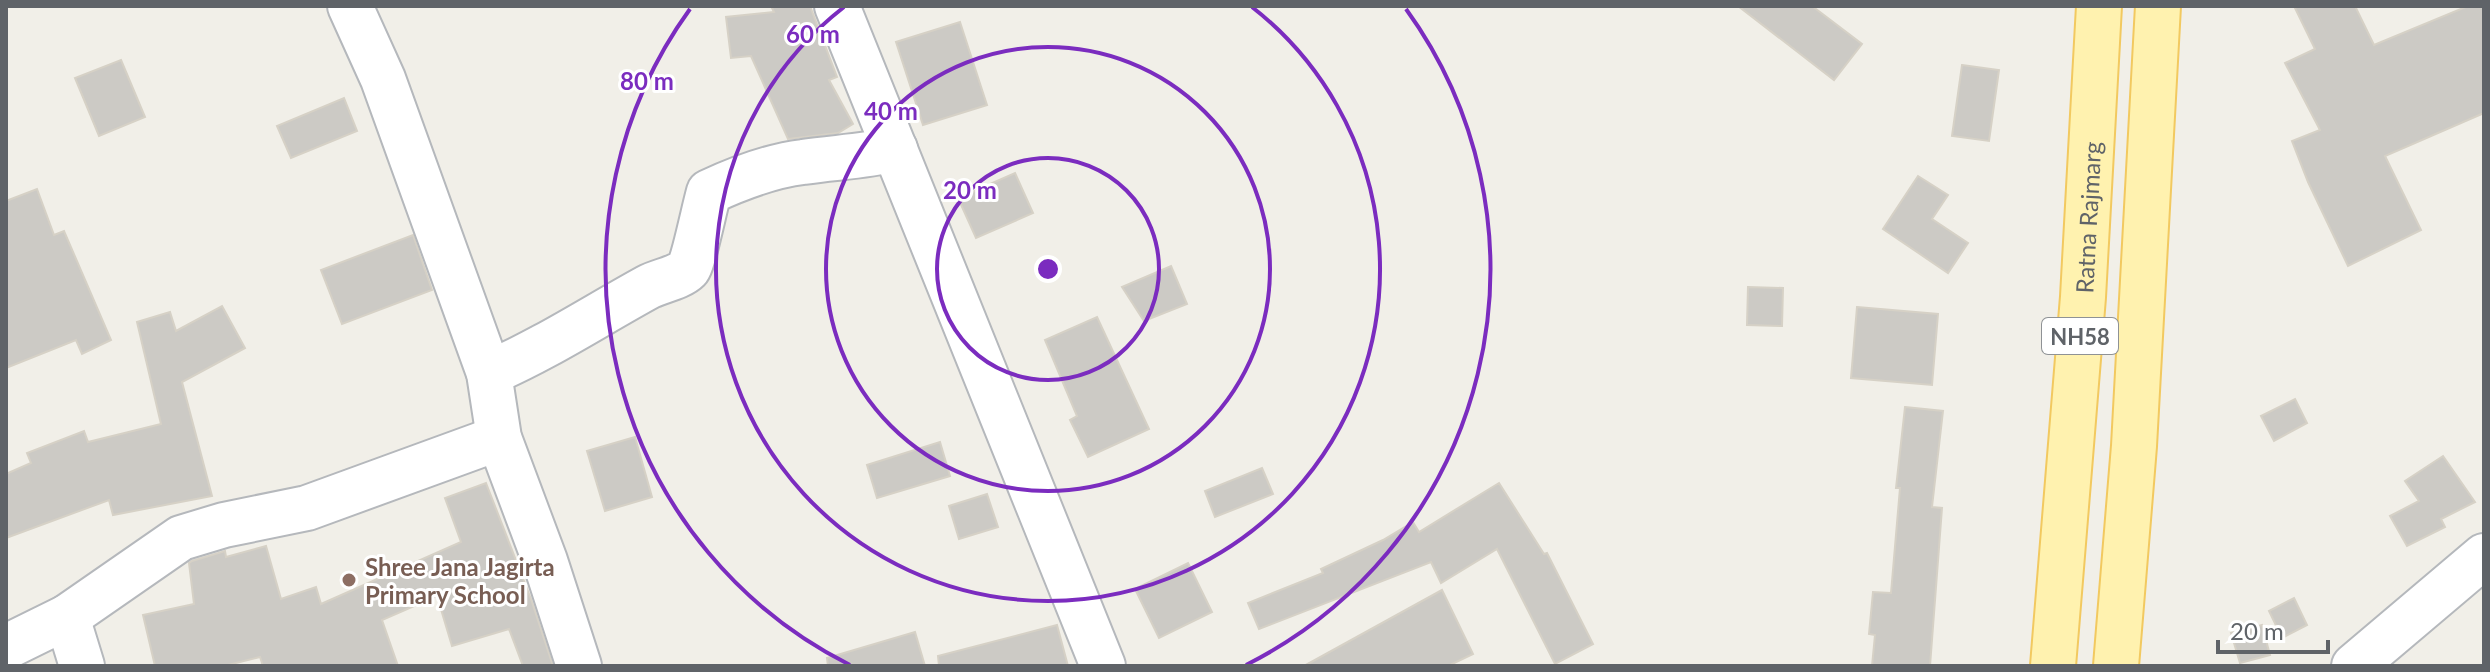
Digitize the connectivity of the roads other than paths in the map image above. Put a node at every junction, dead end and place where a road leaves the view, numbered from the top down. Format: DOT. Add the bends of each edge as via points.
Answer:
graph roads {
  1 [pos="350,6"];
  2 [pos="837,6"];
  3 [pos="2099,6"];
  4 [pos="2158,6"];
  5 [pos="895,149"];
  6 [pos="489,373"];
  7 [pos="499,438"];
  8 [pos="2484,556"];
  9 [pos="67,617"];
  10 [pos="6,647"];
  11 [pos="82,666"];
  12 [pos="579,666"];
  13 [pos="1103,666"];
  14 [pos="2053,666"];
  15 [pos="2116,666"];
  16 [pos="2354,666"];
  1 -- 6 [label="street" via="383,79"];
  2 -- 5 [label="street"];
  3 -- 14 [label="main road, Ratna Rajmarg / NH58" via="2083,297"];
  4 -- 15 [label="main road, NH58"];
  5 -- 6 [label="street" via="801,162 747,175 709,192 687,270"];
  5 -- 13 [label="street"];
  6 -- 7 [label="street"];
  7 -- 9 [label="street" via="307,508 181,538"];
  7 -- 12 [label="street"];
  8 -- 16 [label="street"];
  9 -- 10 [label="street"];
  9 -- 11 [label="street"];
}
